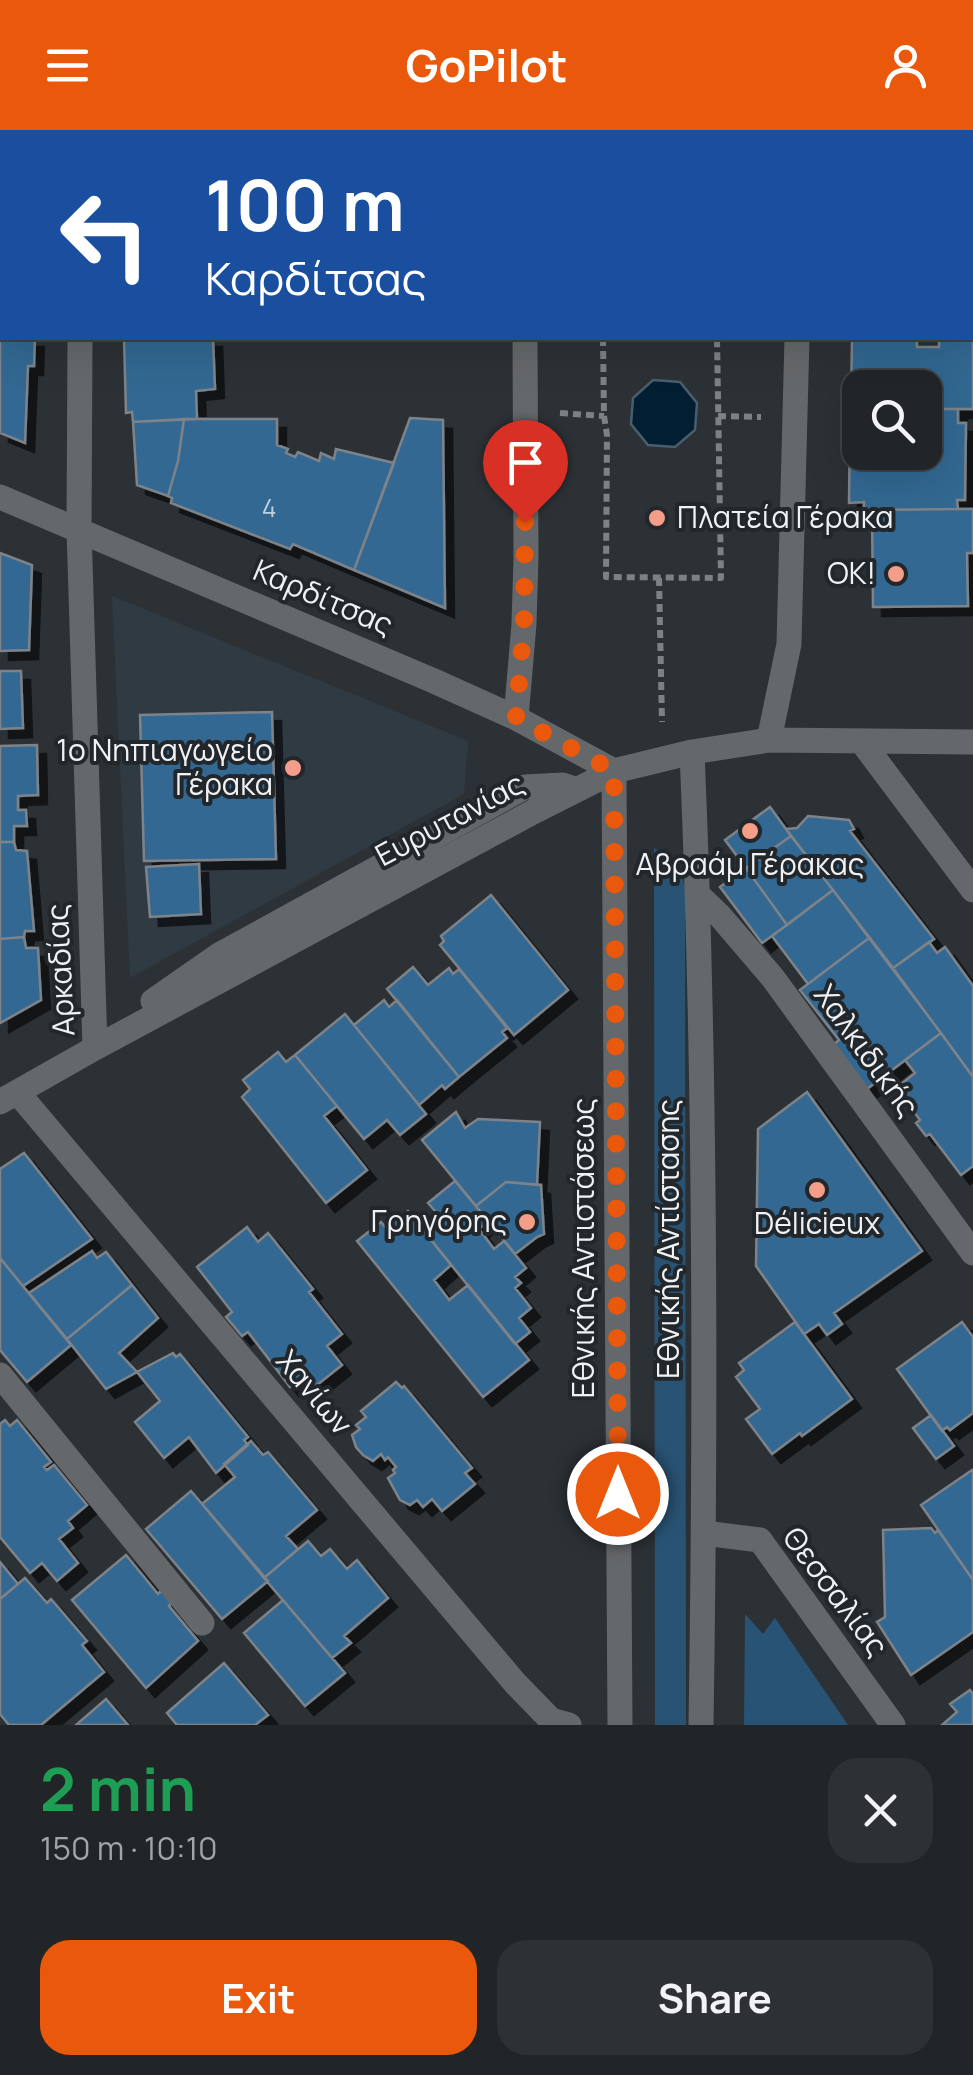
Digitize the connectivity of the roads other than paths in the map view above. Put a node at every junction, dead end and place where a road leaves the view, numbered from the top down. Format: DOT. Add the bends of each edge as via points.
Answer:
graph roads {
  1 [pos="80,340"];
  2 [pos="525,340"];
  3 [pos="797,340"];
  4 [pos="0,497"];
  5 [pos="79,529"];
  6 [pos="516,718"];
  7 [pos="769,740"];
  8 [pos="862,742"];
  9 [pos="973,742"];
  10 [pos="692,752"];
  11 [pos="614,771"];
  12 [pos="973,890"];
  13 [pos="698,895"];
  14 [pos="94,1048"];
  15 [pos="9,1097"];
  16 [pos="973,1253"];
  17 [pos="0,1375"];
  18 [pos="704,1532"];
  19 [pos="202,1624"];
  20 [pos="569,1725"];
  21 [pos="620,1725"];
  22 [pos="701,1725"];
  23 [pos="892,1725"];
  1 -- 5 [label="street, Αρκαδίας"];
  2 -- 6 [label="street" via="526,558"];
  3 -- 7 [label="street" via="789,644"];
  4 -- 5 [label="street, Καρδίτσας"];
  5 -- 6 [label="street, Καρδίτσας"];
  5 -- 14 [label="street, Αρκαδίας"];
  6 -- 11 [label="street, Καρδίτσας"];
  7 -- 8 [label="street, Ευρυτανίας"];
  7 -- 10 [label="street, Ευρυτανίας"];
  8 -- 9 [label="street, Ευρυτανίας"];
  8 -- 12 [label="street"];
  10 -- 11 [label="street, Ευρυτανίας"];
  10 -- 13 [label="street, Εθνικής Αντίστασης"];
  11 -- 14 [label="street, Ευρυτανίας"];
  11 -- 21 [label="street, Εθνικής Αντιστάσεως"];
  13 -- 16 [label="street, Χαλκιδικής" via="774,978"];
  13 -- 18 [label="street, Εθνικής Αντίστασης"];
  14 -- 15 [label="street, Ευρυτανίας"];
  15 -- 20 [label="street, Χανίων" via="516,1683 551,1720"];
  17 -- 19 [label="street"];
  18 -- 22 [label="street, Εθνικής Αντίστασης"];
  18 -- 23 [label="street, Θεσσαλίας" via="760,1540"];
}
